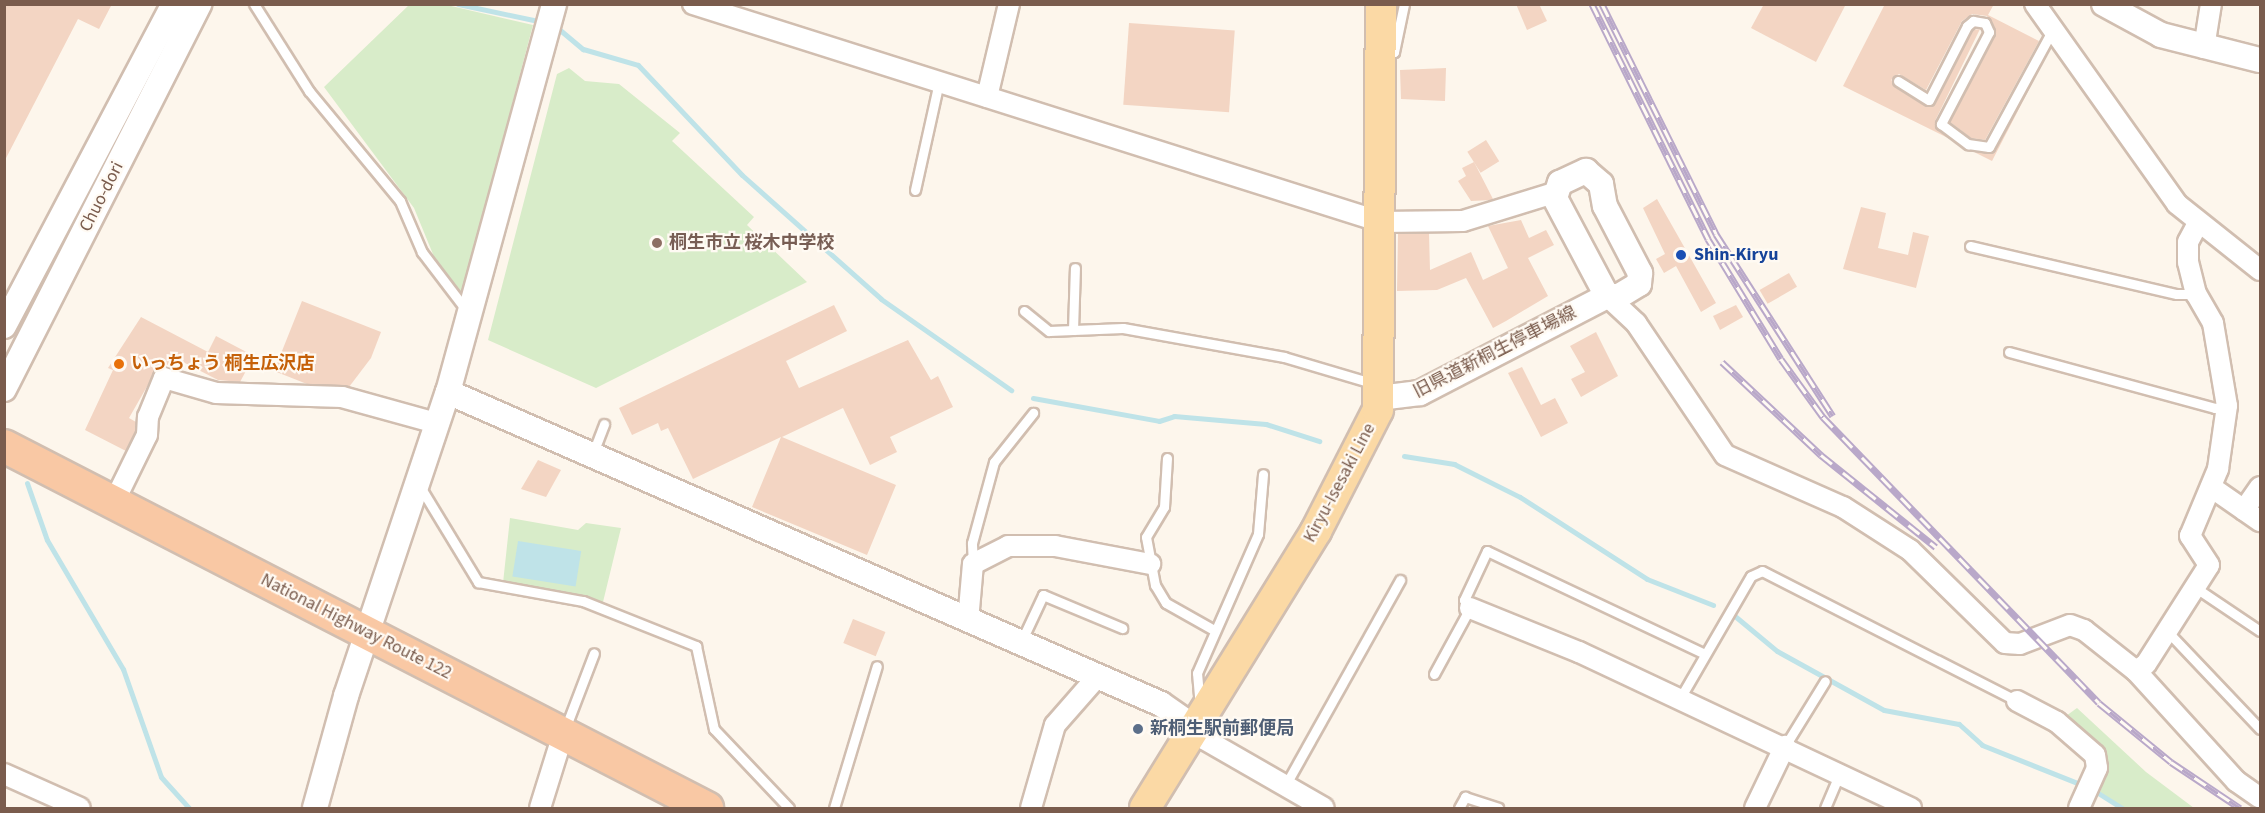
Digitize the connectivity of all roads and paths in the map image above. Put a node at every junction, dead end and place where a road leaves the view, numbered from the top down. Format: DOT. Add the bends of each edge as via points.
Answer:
graph roads {
  1 [pos="174,4"];
  2 [pos="199,4"];
  3 [pos="254,4"];
  4 [pos="554,4"];
  5 [pos="693,4"];
  6 [pos="1009,4"];
  7 [pos="1381,4"];
  8 [pos="1404,4"];
  9 [pos="2035,4"];
  10 [pos="2104,4"];
  11 [pos="2211,4"];
  12 [pos="2050,33"];
  13 [pos="2204,48"];
  14 [pos="1381,52"];
  15 [pos="2260,60"];
  16 [pos="1898,81"];
  17 [pos="939,82"];
  18 [pos="987,97"];
  19 [pos="915,190"];
  20 [pos="1554,193"];
  21 [pos="1381,222"];
  22 [pos="2198,223"];
  23 [pos="1970,246"];
  24 [pos="1076,268"];
  25 [pos="2260,270"];
  26 [pos="2196,294"];
  27 [pos="1607,296"];
  28 [pos="1024,311"];
  29 [pos="469,313"];
  30 [pos="4,326"];
  31 [pos="1073,330"];
  32 [pos="2009,352"];
  33 [pos="4,388"];
  34 [pos="448,392"];
  35 [pos="1380,392"];
  36 [pos="2227,406"];
  37 [pos="1033,412"];
  38 [pos="436,423"];
  39 [pos="604,424"];
  40 [pos="4,446"];
  41 [pos="592,456"];
  42 [pos="1167,458"];
  43 [pos="1263,474"];
  44 [pos="417,483"];
  45 [pos="2211,487"];
  46 [pos="2260,487"];
  47 [pos="114,502"];
  48 [pos="2252,516"];
  49 [pos="973,564"];
  50 [pos="1150,564"];
  51 [pos="1400,580"];
  52 [pos="2196,588"];
  53 [pos="1470,608"];
  54 [pos="968,621"];
  55 [pos="1122,628"];
  56 [pos="1214,630"];
  57 [pos="2167,631"];
  58 [pos="2260,631"];
  59 [pos="369,634"];
  60 [pos="1020,644"];
  61 [pos="594,652"];
  62 [pos="1705,654"];
  63 [pos="877,666"];
  64 [pos="2136,670"];
  65 [pos="1434,674"];
  66 [pos="1097,677"];
  67 [pos="1825,681"];
  68 [pos="2017,701"];
  69 [pos="1678,702"];
  70 [pos="1197,719"];
  71 [pos="2260,729"];
  72 [pos="563,734"];
  73 [pos="1785,746"];
  74 [pos="1840,773"];
  75 [pos="4,774"];
  76 [pos="1285,786"];
  77 [pos="2260,798"];
  78 [pos="80,808"];
  79 [pos="315,808"];
  80 [pos="540,808"];
  81 [pos="707,808"];
  82 [pos="789,808"];
  83 [pos="834,808"];
  84 [pos="1031,808"];
  85 [pos="1145,808"];
  86 [pos="1324,808"];
  87 [pos="1459,808"];
  88 [pos="1498,808"];
  89 [pos="1755,808"];
  90 [pos="1825,808"];
  91 [pos="1911,808"];
  92 [pos="2079,808"];
  1 -- 30 [label="street, Chuo-dori"];
  2 -- 33 [label="street, Chuo-dori"];
  3 -- 29 [label="lane" via="316,100 400,201 422,252"];
  4 -- 29 [label="street"];
  5 -- 17 [label="street"];
  6 -- 18 [label="street"];
  7 -- 14 [label="main road, Kiryu-Isesaki Line"];
  8 -- 14 [label="lane" via="1394,52"];
  9 -- 12 [label="street"];
  10 -- 13 [label="street" via="2161,35"];
  11 -- 13 [label="street"];
  12 -- 16 [label="lane" via="1989,147 1968,144 1941,124 1989,32 1985,23 1967,26 1929,100"];
  12 -- 22 [label="street" via="2152,174"];
  13 -- 15 [label="street"];
  14 -- 21 [label="main road, Kiryu-Isesaki Line"];
  17 -- 18 [label="street"];
  17 -- 19 [label="lane"];
  18 -- 21 [label="street"];
  20 -- 21 [label="street" via="1463,220"];
  20 -- 27 [label="street"];
  20 -- 27 [label="street, 旧県道新桐生停車場線" via="1563,180 1586,171 1601,184 1605,206 1641,277 1630,291"];
  21 -- 35 [label="main road, Kiryu-Isesaki Line"];
  22 -- 25 [label="street"];
  22 -- 26 [label="street" via="2188,242"];
  23 -- 26 [label="lane" via="2177,294"];
  24 -- 31 [label="lane"];
  26 -- 36 [label="street" via="2213,323"];
  27 -- 35 [label="street, 旧県道新桐生停車場線" via="1420,393"];
  27 -- 64 [label="street" via="1636,323 1725,455 1843,507 1910,550 2005,643 2020,644 2075,626"];
  28 -- 31 [label="lane" via="1048,331"];
  29 -- 34 [label="street"];
  31 -- 35 [label="lane" via="1123,327 1269,353"];
  32 -- 36 [label="lane" via="2215,408"];
  34 -- 38 [label="street"];
  34 -- 41 [label="street"];
  35 -- 70 [label="main road, Kiryu-Isesaki Line" via="1370,431 1316,531"];
  36 -- 45 [label="street" via="2225,436"];
  37 -- 49 [label="lane" via="994,462 972,543"];
  38 -- 44 [label="street"];
  38 -- 47 [label="street" via="342,397 216,393 164,378 148,417 147,435"];
  39 -- 41 [label="lane"];
  40 -- 47 [label="highway, National Highway Route 122"];
  41 -- 54 [label="street"];
  42 -- 50 [label="lane" via="1164,507 1146,537"];
  43 -- 56 [label="lane" via="1258,534"];
  44 -- 59 [label="street"];
  44 -- 82 [label="lane" via="478,582 583,601 696,646 714,729"];
  45 -- 48 [label="street"];
  45 -- 52 [label="street" via="2190,536 2208,557"];
  46 -- 48 [label="street"];
  47 -- 59 [label="highway, National Highway Route 122"];
  49 -- 50 [label="street" via="1021,544"];
  49 -- 54 [label="street"];
  50 -- 56 [label="lane" via="1166,603"];
  51 -- 76 [label="lane"];
  52 -- 57 [label="street"];
  52 -- 58 [label="lane"];
  53 -- 62 [label="lane" via="1464,600 1488,551"];
  53 -- 65 [label="lane"];
  53 -- 69 [label="street" via="1579,652"];
  54 -- 60 [label="street"];
  55 -- 60 [label="lane" via="1043,595"];
  56 -- 70 [label="lane" via="1197,674"];
  57 -- 64 [label="street"];
  57 -- 71 [label="lane"];
  59 -- 72 [label="highway, National Highway Route 122"];
  59 -- 79 [label="street"];
  60 -- 66 [label="street"];
  61 -- 72 [label="lane"];
  62 -- 68 [label="lane" via="1751,576 1762,571"];
  62 -- 69 [label="lane"];
  63 -- 83 [label="lane"];
  64 -- 77 [label="street" via="2236,781"];
  66 -- 70 [label="street"];
  66 -- 84 [label="street" via="1055,725"];
  67 -- 73 [label="lane"];
  68 -- 92 [label="street" via="2057,722 2094,755 2097,768"];
  69 -- 73 [label="street"];
  70 -- 76 [label="street" via="1204,739"];
  70 -- 85 [label="main road, Kiryu-Isesaki Line"];
  72 -- 80 [label="street"];
  72 -- 81 [label="highway, National Highway Route 122"];
  73 -- 74 [label="street"];
  73 -- 89 [label="street"];
  74 -- 90 [label="lane"];
  74 -- 91 [label="street"];
  75 -- 78 [label="street"];
  76 -- 86 [label="street"];
  87 -- 88 [label="lane" via="1465,797"];
}
